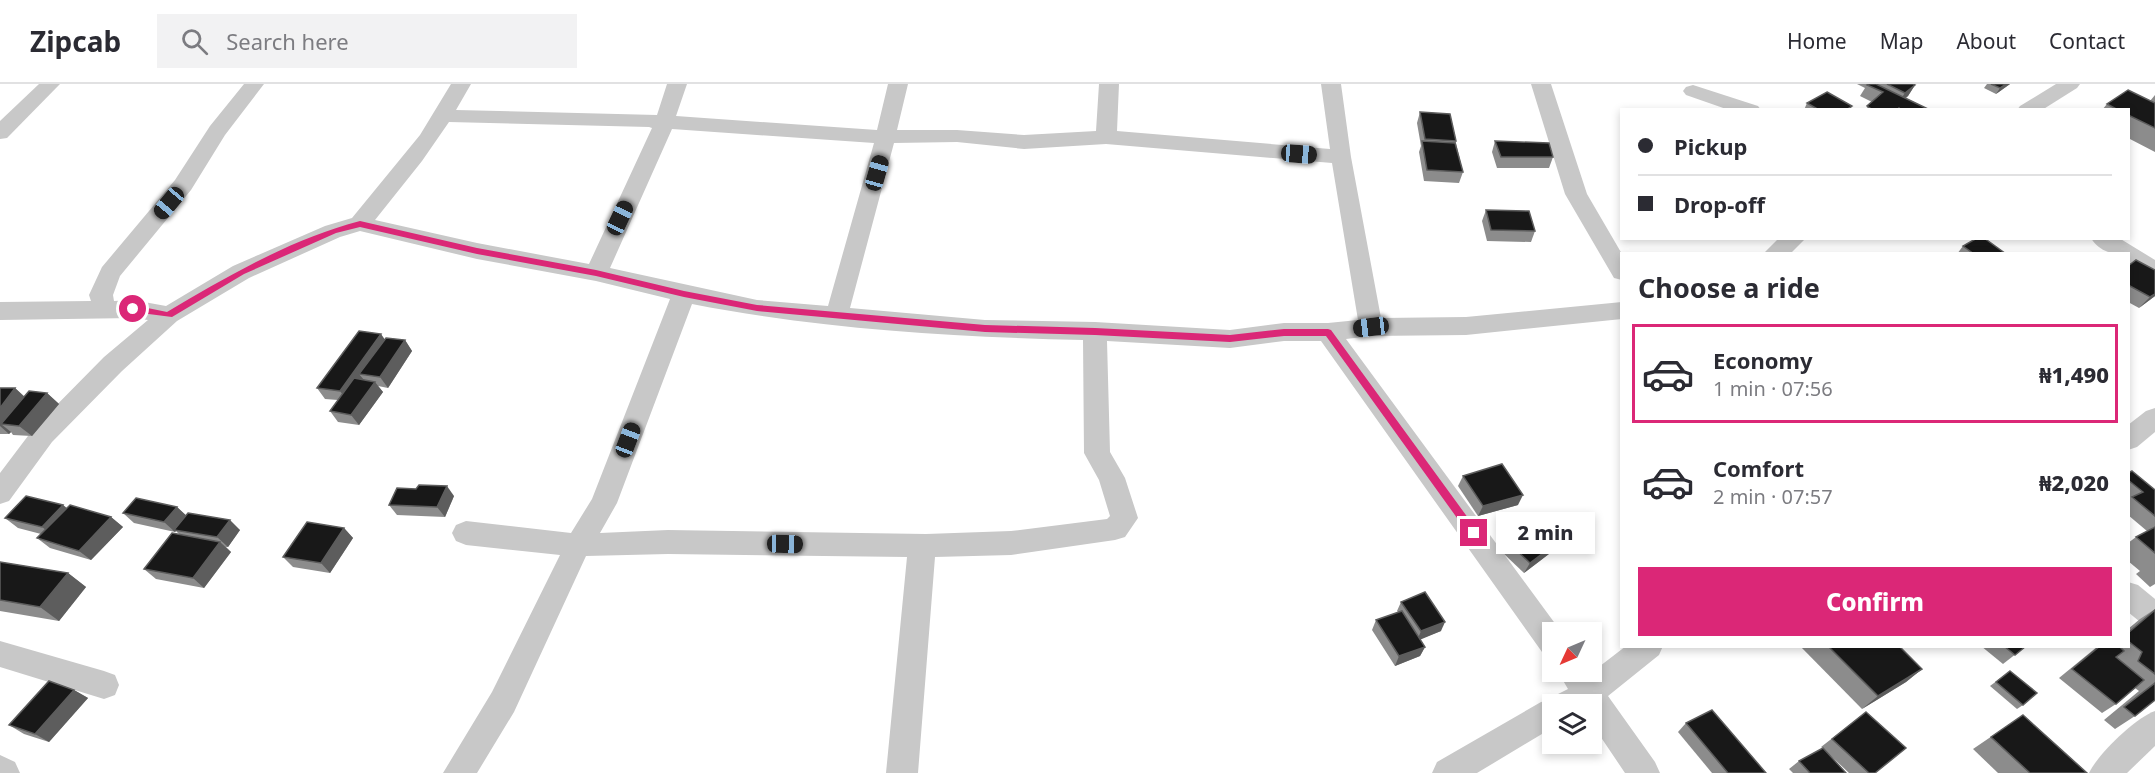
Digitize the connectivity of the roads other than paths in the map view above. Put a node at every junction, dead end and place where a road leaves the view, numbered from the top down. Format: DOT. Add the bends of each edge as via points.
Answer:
graph roads {
  1 [pos="50,84"];
  2 [pos="254,84"];
  3 [pos="461,84"];
  4 [pos="677,84"];
  5 [pos="898,84"];
  6 [pos="1109,84"];
  7 [pos="1331,84"];
  8 [pos="1541,84"];
  9 [pos="2070,84"];
  10 [pos="1693,91"];
  11 [pos="1745,108"];
  12 [pos="2030,108"];
  13 [pos="445,116"];
  14 [pos="664,123"];
  15 [pos="0,133"];
  16 [pos="887,137"];
  17 [pos="1106,137"];
  18 [pos="1341,157"];
  19 [pos="360,224"];
  20 [pos="1792,240"];
  21 [pos="2105,240"];
  22 [pos="1777,252"];
  23 [pos="2125,252"];
  24 [pos="2130,255"];
  25 [pos="1620,269"];
  26 [pos="2155,270"];
  27 [pos="596,273"];
  28 [pos="684,294"];
  29 [pos="104,310"];
  30 [pos="1620,310"];
  31 [pos="0,311"];
  32 [pos="837,314"];
  33 [pos="169,315"];
  34 [pos="1371,327"];
  35 [pos="1095,331"];
  36 [pos="1328,332"];
  37 [pos="2155,418"];
  38 [pos="2130,438"];
  39 [pos="0,493"];
  40 [pos="466,533"];
  41 [pos="578,545"];
  42 [pos="926,546"];
  43 [pos="2130,596"];
  44 [pos="2155,617"];
  45 [pos="1542,630"];
  46 [pos="1646,648"];
  47 [pos="0,654"];
  48 [pos="104,685"];
  49 [pos="1576,690"];
  50 [pos="1542,718"];
  51 [pos="2155,725"];
  52 [pos="459,773"];
  53 [pos="902,773"];
  54 [pos="1448,773"];
  55 [pos="1644,773"];
  56 [pos="2104,773"];
  1 -- 15 [label="street"];
  2 -- 29 [label="street" via="217,131 183,185 110,273 101,295"];
  3 -- 13 [label="street"];
  4 -- 14 [label="street"];
  5 -- 16 [label="street"];
  6 -- 17 [label="street"];
  7 -- 18 [label="street"];
  8 -- 25 [label="street" via="1576,194"];
  9 -- 12 [label="street"];
  10 -- 11 [label="street"];
  13 -- 14 [label="street"];
  13 -- 19 [label="street"];
  14 -- 16 [label="street"];
  14 -- 27 [label="street"];
  16 -- 17 [label="street" via="957,136 1024,142"];
  16 -- 32 [label="street"];
  17 -- 18 [label="street"];
  18 -- 34 [label="street"];
  19 -- 27 [label="street"];
  19 -- 33 [label="street" via="333,231 241,272"];
  20 -- 22 [label="street"];
  21 -- 23 [label="street"];
  24 -- 26 [label="street"];
  27 -- 28 [label="street"];
  28 -- 32 [label="street" via="757,308"];
  28 -- 41 [label="street" via="604,503"];
  29 -- 31 [label="street"];
  29 -- 33 [label="street" via="133,309"];
  30 -- 34 [label="street" via="1466,326"];
  32 -- 35 [label="street" via="985,329"];
  33 -- 39 [label="street" via="113,364 43,435"];
  34 -- 36 [label="street"];
  35 -- 36 [label="street" via="1230,339 1284,332"];
  35 -- 42 [label="street" via="1097,453 1112,478 1124,518 1115,529 1011,543"];
  36 -- 45 [label="street"];
  37 -- 38 [label="street"];
  40 -- 41 [label="street"];
  41 -- 42 [label="street" via="668,542"];
  41 -- 52 [label="street" via="503,702"];
  42 -- 53 [label="street" via="921,558"];
  43 -- 44 [label="street"];
  46 -- 49 [label="street"];
  47 -- 48 [label="street"];
  49 -- 55 [label="street"];
  50 -- 54 [label="street"];
  51 -- 56 [label="street"];
}
